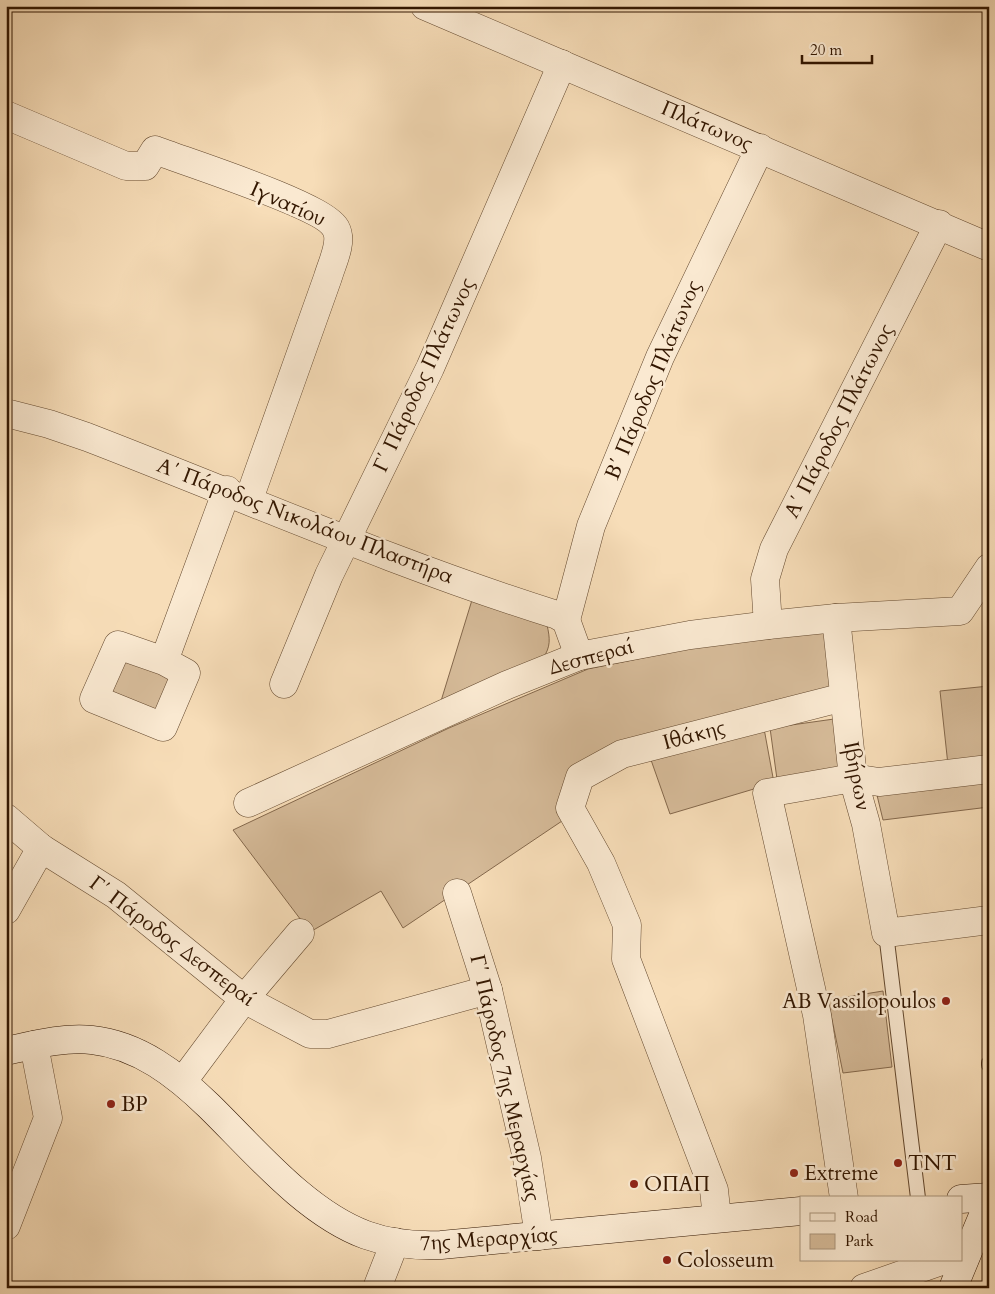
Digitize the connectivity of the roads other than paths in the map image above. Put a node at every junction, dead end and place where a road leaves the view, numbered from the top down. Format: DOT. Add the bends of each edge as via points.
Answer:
graph roads {
  1 [pos="425,6"];
  2 [pos="562,64"];
  3 [pos="6,115"];
  4 [pos="760,148"];
  5 [pos="939,224"];
  6 [pos="989,246"];
  7 [pos="6,413"];
  8 [pos="238,495"];
  9 [pos="346,539"];
  10 [pos="989,568"];
  11 [pos="836,618"];
  12 [pos="566,620"];
  13 [pos="768,625"];
  14 [pos="579,656"];
  15 [pos="164,661"];
  16 [pos="284,684"];
  17 [pos="844,697"];
  18 [pos="989,769"];
  19 [pos="853,778"];
  20 [pos="248,803"];
  21 [pos="6,818"];
  22 [pos="42,848"];
  23 [pos="457,893"];
  24 [pos="6,910"];
  25 [pos="989,920"];
  26 [pos="300,933"];
  27 [pos="886,933"];
  28 [pos="488,990"];
  29 [pos="244,999"];
  30 [pos="34,1045"];
  31 [pos="6,1051"];
  32 [pos="183,1081"];
  33 [pos="844,1196"];
  34 [pos="918,1196"];
  35 [pos="989,1197"];
  36 [pos="962,1198"];
  37 [pos="989,1201"];
  38 [pos="800,1211"];
  39 [pos="717,1218"];
  40 [pos="6,1226"];
  41 [pos="539,1236"];
  42 [pos="395,1242"];
  43 [pos="962,1248"];
  44 [pos="938,1262"];
  45 [pos="957,1262"];
  46 [pos="378,1288"];
  47 [pos="864,1288"];
  48 [pos="953,1288"];
  1 -- 2 [label="street, Πλάτωνος"];
  2 -- 4 [label="street, Πλάτωνος"];
  2 -- 9 [label="street, Γ΄ Πάροδος Πλάτωνος" via="430,368"];
  3 -- 8 [label="street, Ιγνατίου" via="126,166 145,166 155,150 302,205 327,218 336,228 338,240 328,277"];
  4 -- 5 [label="street, Πλάτωνος"];
  4 -- 12 [label="street, Β΄ Πάροδος Πλάτωνος" via="660,356 591,526"];
  5 -- 6 [label="street, Πλάτωνος"];
  5 -- 13 [label="street, Α΄ Πάροδος Πλάτωνος" via="774,549 765,579"];
  7 -- 8 [label="street, Α΄ Πάροδος Νικολάου Πλαστήρα" via="87,437"];
  8 -- 9 [label="street, Α΄ Πάροδος Νικολάου Πλαστήρα"];
  8 -- 15 [label="street"];
  9 -- 12 [label="street, Α΄ Πάροδος Νικολάου Πλαστήρα"];
  9 -- 16 [label="street, Γ΄ Πάροδος Πλάτωνος"];
  10 -- 11 [label="street, Δεσπεραί" via="960,611"];
  11 -- 13 [label="street, Δεσπεραί"];
  11 -- 17 [label="street, Ιβήρων"];
  12 -- 14 [label="street"];
  13 -- 14 [label="street, Δεσπεραί" via="690,635"];
  14 -- 20 [label="street, Δεσπεραί" via="507,685"];
  17 -- 19 [label="street, Ιβήρων"];
  17 -- 39 [label="street, Ιθάκης" via="622,754 580,777 570,808 601,863 627,925 626,958 714,1190"];
  18 -- 19 [label="street" via="879,782"];
  19 -- 27 [label="street, Ιβήρων" via="866,824"];
  19 -- 33 [label="street" via="767,793 817,1015"];
  21 -- 22 [label="street"];
  22 -- 24 [label="street"];
  22 -- 29 [label="street, Γ΄ Πάροδος Δεσπεραί" via="116,895"];
  23 -- 28 [label="street, Γ΄ Πάροδος 7ης Μεραρχίας"];
  25 -- 27 [label="street"];
  26 -- 29 [label="street"];
  27 -- 34 [label="lane"];
  28 -- 29 [label="street, Γ΄ Πάροδος Δεσπεραί" via="328,1034 310,1034"];
  28 -- 41 [label="street, Γ΄ Πάροδος 7ης Μεραρχίας" via="527,1158"];
  29 -- 32 [label="street"];
  30 -- 31 [label="street, 7ης Μεραρχίας"];
  30 -- 32 [label="street, 7ης Μεραρχίας" via="67,1040 104,1042 148,1058"];
  30 -- 40 [label="street" via="48,1118"];
  32 -- 42 [label="street, 7ης Μεραρχίας" via="301,1195 356,1231"];
  35 -- 36 [label="street"];
  37 -- 43 [label="street"];
  38 -- 39 [label="street, 7ης Μεραρχίας"];
  39 -- 41 [label="street, 7ης Μεραρχίας"];
  41 -- 42 [label="street, 7ης Μεραρχίας" via="441,1245"];
  42 -- 46 [label="street"];
  44 -- 47 [label="street"];
  45 -- 48 [label="street"];
}
